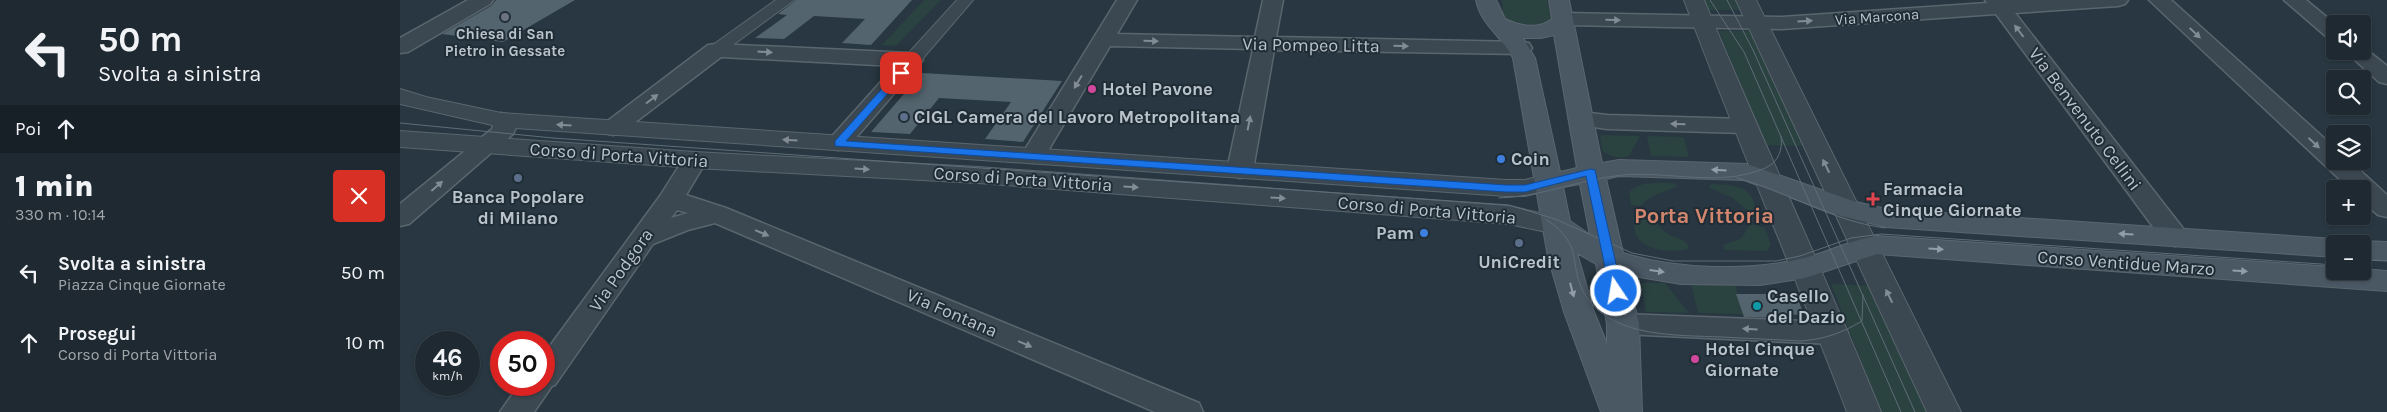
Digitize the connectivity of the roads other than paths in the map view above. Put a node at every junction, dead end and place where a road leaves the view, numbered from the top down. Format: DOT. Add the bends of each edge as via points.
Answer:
graph roads {
  1 [pos="483,0"];
  2 [pos="786,0"];
  3 [pos="965,0"];
  4 [pos="1127,0"];
  5 [pos="1273,0"];
  6 [pos="1486,0"];
  7 [pos="1694,0"];
  8 [pos="1746,0"];
  9 [pos="2118,0"];
  10 [pos="2159,0"];
  11 [pos="2294,0"];
  12 [pos="1998,4"];
  13 [pos="1562,10"];
  14 [pos="1703,22"];
  15 [pos="1756,22"];
  16 [pos="1496,23"];
  17 [pos="2326,27"];
  18 [pos="1102,40"];
  19 [pos="1265,43"];
  20 [pos="400,47"];
  21 [pos="1520,48"];
  22 [pos="716,50"];
  23 [pos="912,60"];
  24 [pos="2367,60"];
  25 [pos="2387,76"];
  26 [pos="400,96"];
  27 [pos="1582,119"];
  28 [pos="501,120"];
  29 [pos="1537,121"];
  30 [pos="1744,126"];
  31 [pos="612,128"];
  32 [pos="400,139"];
  33 [pos="838,143"];
  34 [pos="488,145"];
  35 [pos="1033,156"];
  36 [pos="695,160"];
  37 [pos="1240,170"];
  38 [pos="1591,172"];
  39 [pos="1767,178"];
  40 [pos="1548,182"];
  41 [pos="670,199"];
  42 [pos="2387,209"];
  43 [pos="1848,210"];
  44 [pos="717,214"];
  45 [pos="400,218"];
  46 [pos="1556,225"];
  47 [pos="2175,237"];
  48 [pos="643,238"];
  49 [pos="1865,246"];
  50 [pos="2326,247"];
  51 [pos="2371,250"];
  52 [pos="2387,251"];
  53 [pos="1610,259"];
  54 [pos="1805,268"];
  55 [pos="2387,281"];
  56 [pos="1623,324"];
  57 [pos="1833,333"];
  58 [pos="1593,352"];
  59 [pos="555,362"];
  60 [pos="528,396"];
  61 [pos="516,412"];
  62 [pos="1187,412"];
  63 [pos="1618,412"];
  64 [pos="1625,412"];
  65 [pos="1864,412"];
  66 [pos="1944,412"];
  1 -- 20 [label="street"];
  2 -- 22 [label="street"];
  3 -- 23 [label="street"];
  4 -- 18 [label="street"];
  5 -- 19 [label="street"];
  6 -- 16 [label="main road" via="1489,15"];
  7 -- 14 [label="street"];
  8 -- 15 [label="street"];
  9 -- 12 [label="street, Via Marcona"];
  10 -- 42 [label="street, one-way"];
  11 -- 17 [label="street"];
  15 -- 12 [label="street, Via Marcona, one-way" via="1782,23"];
  47 -- 12 [label="street, Via Benvenuto Cellini, one-way"];
  13 -- 14 [label="street, one-way"];
  13 -- 16 [label="main road" via="1555,27 1539,32 1515,30"];
  13 -- 27 [label="main road"];
  14 -- 15 [label="street, Via Marcona"];
  14 -- 30 [label="street"];
  43 -- 15 [label="street, one-way"];
  16 -- 21 [label="main road"];
  18 -- 19 [label="street, Via Pompeo Litta, one-way"];
  18 -- 35 [label="street, one-way"];
  19 -- 21 [label="street, Via Pompeo Litta, one-way"];
  37 -- 19 [label="street, one-way"];
  21 -- 29 [label="main road"];
  22 -- 23 [label="street, one-way"];
  31 -- 22 [label="street, one-way"];
  23 -- 33 [label="street"];
  24 -- 25 [label="street"];
  26 -- 28 [label="street, Corso di Porta Vittoria"];
  27 -- 29 [label="main road" via="1563,129 1550,128"];
  30 -- 27 [label="street, one-way"];
  27 -- 38 [label="main road"];
  31 -- 28 [label="street, Corso di Porta Vittoria, one-way"];
  28 -- 34 [label="street" via="505,129"];
  29 -- 40 [label="main road"];
  30 -- 39 [label="street"];
  33 -- 31 [label="street, Corso di Porta Vittoria, one-way"];
  32 -- 34 [label="street, Corso di Porta Vittoria"];
  33 -- 35 [label="street, Corso di Porta Vittoria"];
  34 -- 36 [label="street, Corso di Porta Vittoria"];
  45 -- 34 [label="street, one-way"];
  35 -- 37 [label="street, Corso di Porta Vittoria"];
  36 -- 41 [label="street, Via Podgora"];
  36 -- 46 [label="street, Corso di Porta Vittoria, one-way" via="978,175 1516,216"];
  37 -- 40 [label="street, Corso di Porta Vittoria" via="1506,188 1525,188"];
  39 -- 38 [label="main road, Corso Ventidue Marzo, one-way" via="1747,172 1629,167"];
  38 -- 40 [label="main road, Corso Ventidue Marzo"];
  38 -- 53 [label="main road"];
  39 -- 43 [label="main road, Corso Ventidue Marzo"];
  39 -- 54 [label="street"];
  40 -- 46 [label="main road"];
  41 -- 44 [label="street, Via Fontana"];
  41 -- 48 [label="street, Via Podgora"];
  47 -- 43 [label="main road, Corso Ventidue Marzo, one-way" via="1886,218"];
  43 -- 49 [label="street"];
  44 -- 48 [label="street"];
  44 -- 62 [label="street, Via Fontana, one-way"];
  46 -- 53 [label="main road"];
  46 -- 58 [label="main road, one-way" via="1576,305"];
  47 -- 50 [label="main road, Corso Ventidue Marzo"];
  48 -- 59 [label="street, Via Podgora"];
  49 -- 54 [label="main road"];
  49 -- 55 [label="main road, Corso Ventidue Marzo, one-way" via="1888,245"];
  66 -- 49 [label="street, one-way"];
  51 -- 52 [label="main road"];
  53 -- 54 [label="main road, one-way" via="1650,270 1683,274 1758,275"];
  53 -- 56 [label="main road"];
  54 -- 57 [label="street"];
  57 -- 56 [label="street, one-way"];
  56 -- 58 [label="main road"];
  56 -- 64 [label="main road"];
  57 -- 65 [label="street"];
  58 -- 63 [label="main road"];
  60 -- 61 [label="street"];
}
